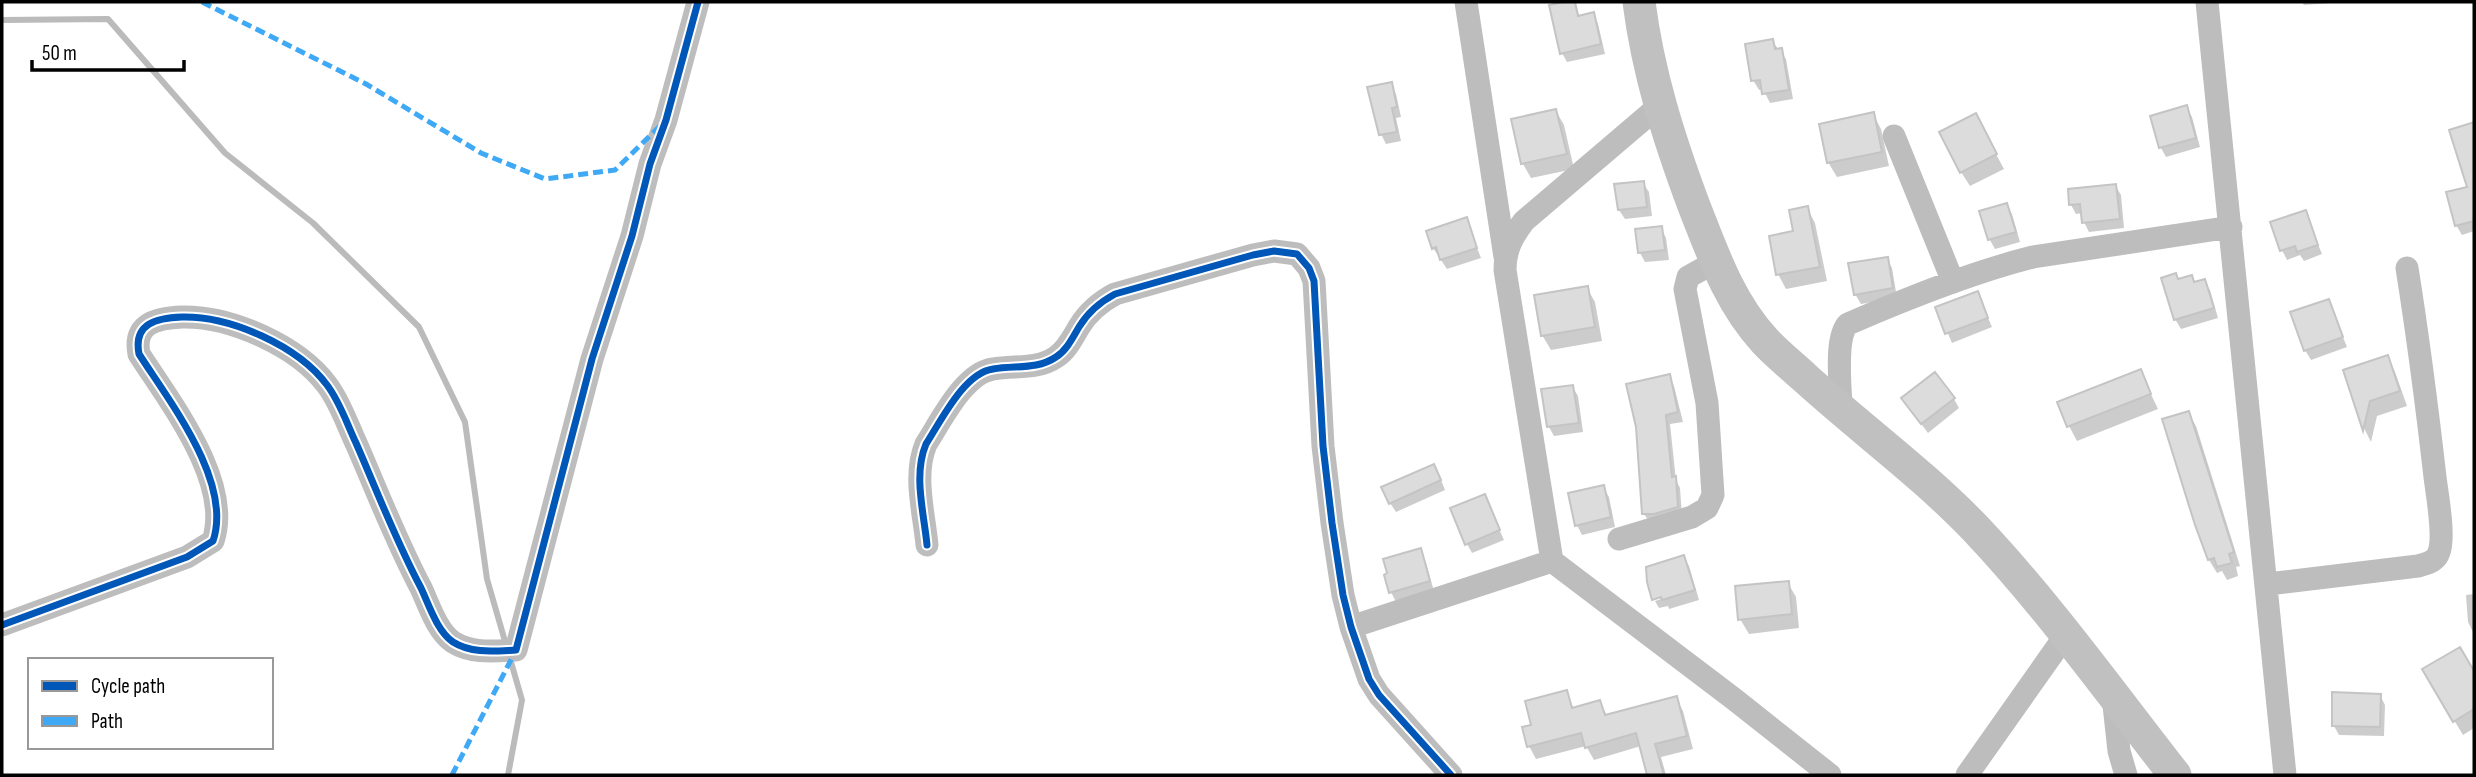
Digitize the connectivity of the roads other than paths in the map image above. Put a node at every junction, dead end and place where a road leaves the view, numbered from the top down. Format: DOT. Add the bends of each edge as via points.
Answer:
graph roads {
  1 [pos="698,2"];
  2 [pos="1466,2"];
  3 [pos="1639,2"];
  4 [pos="2207,2"];
  5 [pos="1659,106"];
  6 [pos="1894,136"];
  7 [pos="2231,227"];
  8 [pos="1505,257"];
  9 [pos="1715,262"];
  10 [pos="2407,268"];
  11 [pos="1953,282"];
  12 [pos="1841,411"];
  13 [pos="1619,539"];
  14 [pos="927,545"];
  15 [pos="1552,561"];
  16 [pos="2268,584"];
  17 [pos="2,625"];
  18 [pos="1350,627"];
  19 [pos="2065,636"];
  20 [pos="2113,696"];
  21 [pos="1451,775"];
  22 [pos="1830,775"];
  23 [pos="1967,775"];
  24 [pos="2126,775"];
  25 [pos="2175,775"];
  26 [pos="2285,775"];
  1 -- 17 [label="street" via="589,372 516,649 473,650 443,633 336,400 314,370 251,331 225,322 183,317 148,325 137,342 139,354 197,444 207,469 216,523 213,541 187,557"];
  2 -- 8 [label="street"];
  3 -- 5 [label="street"];
  4 -- 7 [label="street"];
  5 -- 8 [label="street" via="1524,221 1510,240"];
  5 -- 9 [label="street"];
  6 -- 11 [label="street"];
  7 -- 11 [label="street" via="2033,257"];
  7 -- 16 [label="street"];
  8 -- 15 [label="street"];
  9 -- 12 [label="street" via="1767,344"];
  9 -- 13 [label="street" via="1688,277 1685,289 1707,403 1711,502 1692,517"];
  10 -- 16 [label="street" via="2439,505 2438,555 2418,566"];
  11 -- 12 [label="street" via="1844,327"];
  12 -- 19 [label="street" via="1975,528"];
  14 -- 18 [label="street" via="921,456 971,379 992,369 1042,365 1055,358 1096,305 1115,294 1253,255 1287,251 1304,261 1314,281 1323,446"];
  15 -- 18 [label="street"];
  15 -- 22 [label="street"];
  16 -- 26 [label="street"];
  18 -- 21 [label="street" via="1379,695"];
  19 -- 20 [label="street"];
  19 -- 23 [label="street"];
  20 -- 24 [label="street"];
  20 -- 25 [label="street"];
}
